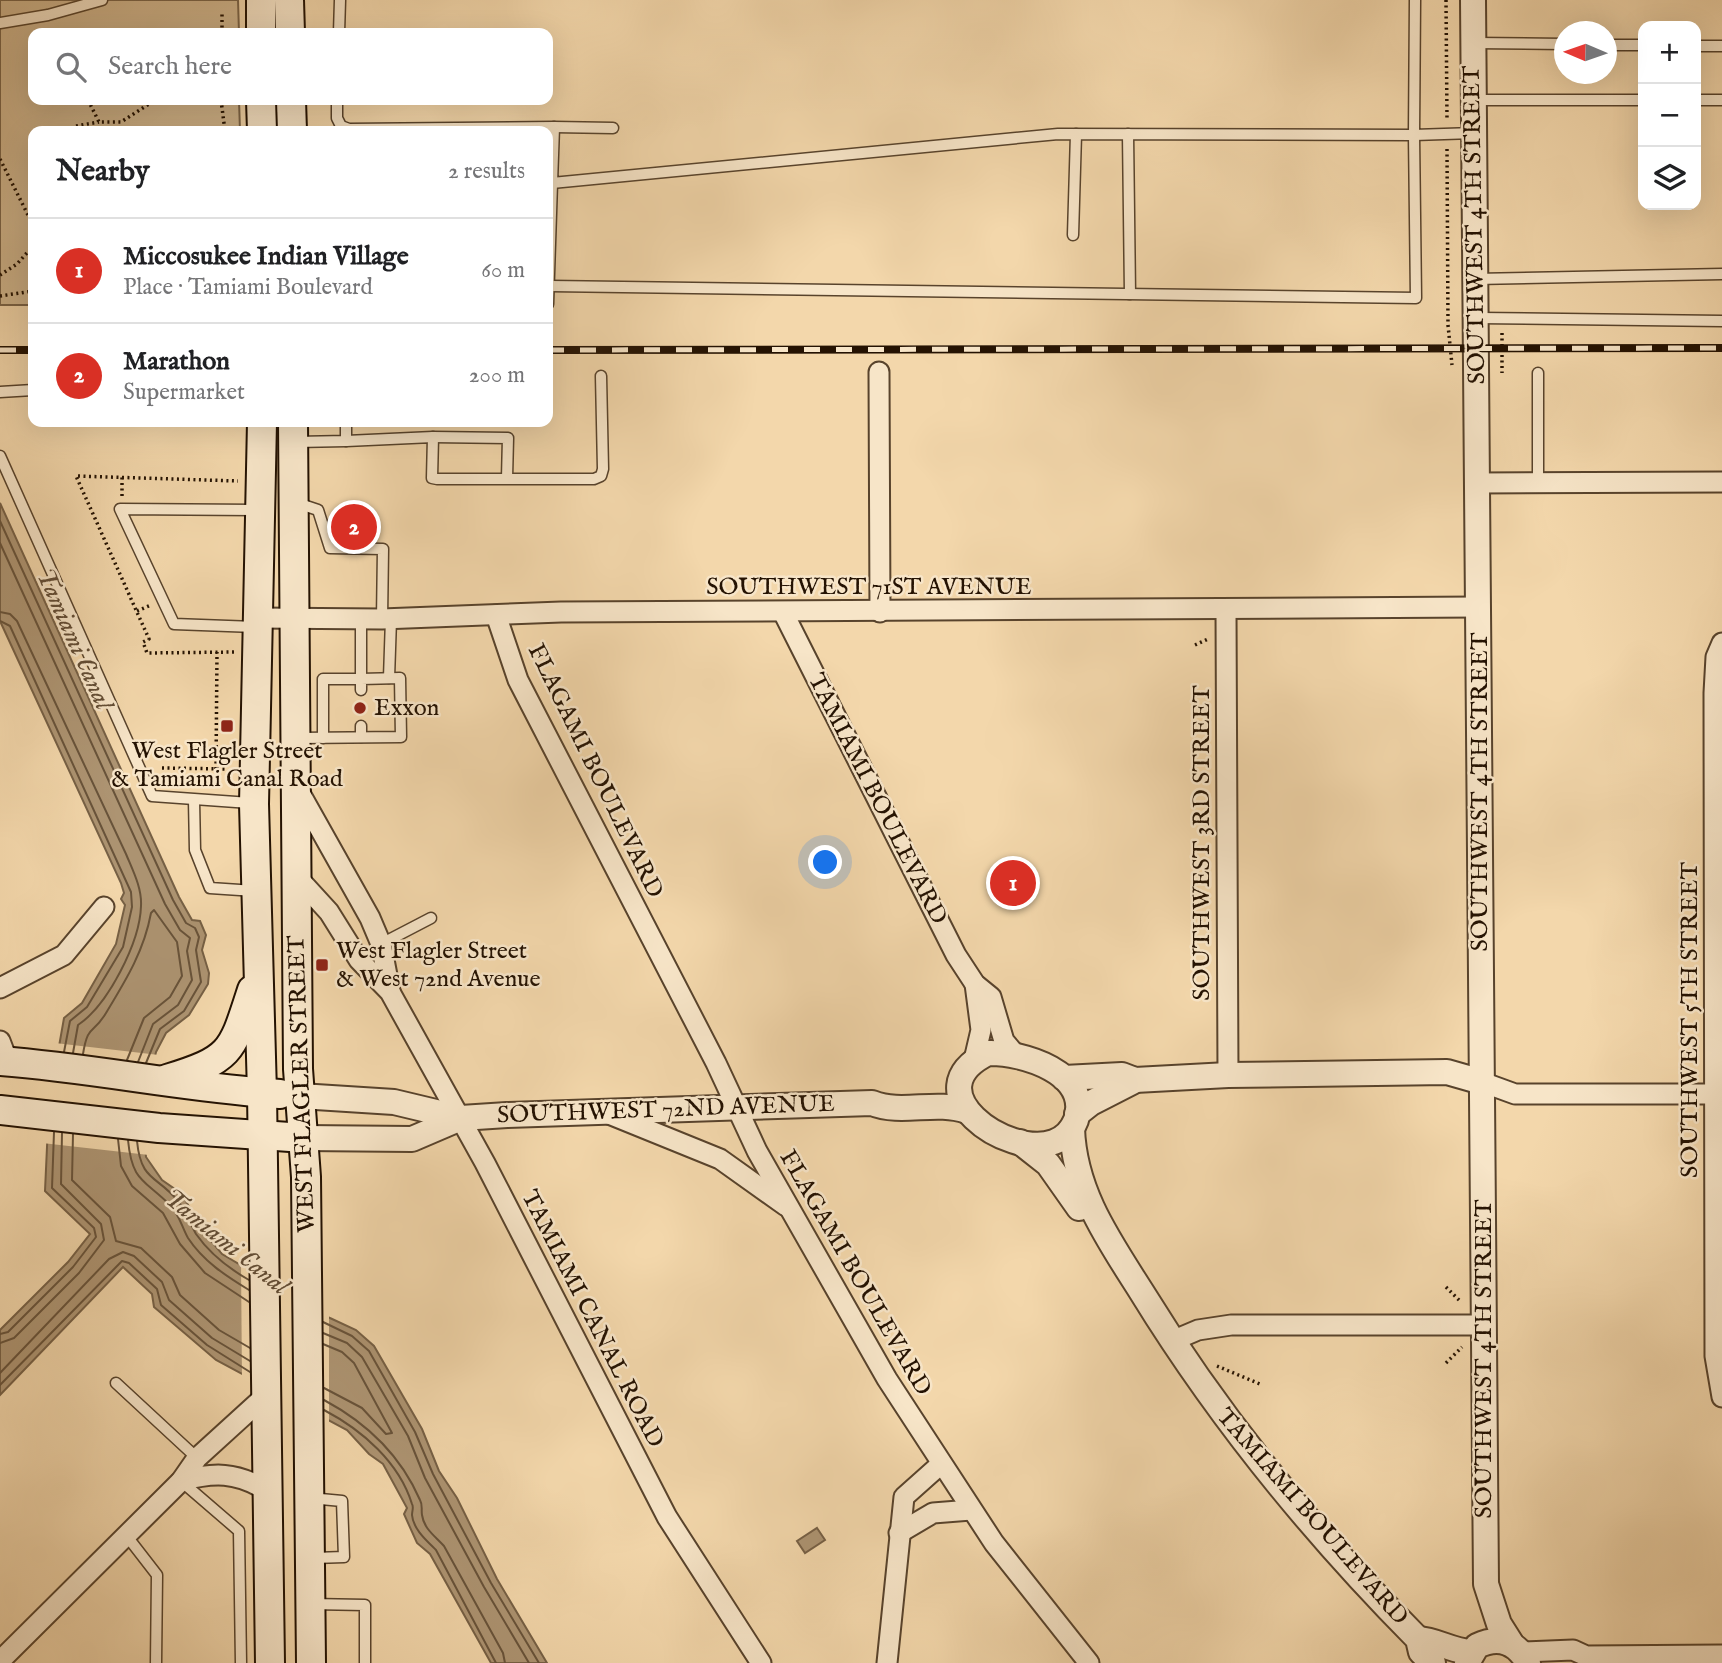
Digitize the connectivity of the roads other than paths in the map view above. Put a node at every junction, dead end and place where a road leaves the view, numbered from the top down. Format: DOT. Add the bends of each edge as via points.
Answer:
graph roads {
  1 [pos="102,0"];
  2 [pos="261,0"];
  3 [pos="289,0"];
  4 [pos="340,0"];
  5 [pos="1415,0"];
  6 [pos="1473,0"];
  7 [pos="0,23"];
  8 [pos="261,28"];
  9 [pos="290,28"];
  10 [pos="339,28"];
  11 [pos="1473,43"];
  12 [pos="1554,44"];
  13 [pos="1617,45"];
  14 [pos="1638,45"];
  15 [pos="1701,46"];
  16 [pos="1722,46"];
  17 [pos="1474,100"];
  18 [pos="1638,100"];
  19 [pos="1701,100"];
  20 [pos="1722,100"];
  21 [pos="261,105"];
  22 [pos="291,105"];
  23 [pos="337,105"];
  24 [pos="262,126"];
  25 [pos="292,126"];
  26 [pos="341,126"];
  27 [pos="554,127"];
  28 [pos="613,128"];
  29 [pos="1475,133"];
  30 [pos="1076,134"];
  31 [pos="1128,134"];
  32 [pos="1415,135"];
  33 [pos="553,141"];
  34 [pos="553,183"];
  35 [pos="1073,235"];
  36 [pos="1722,274"];
  37 [pos="1475,278"];
  38 [pos="553,286"];
  39 [pos="1130,294"];
  40 [pos="1476,317"];
  41 [pos="1722,321"];
  42 [pos="879,372"];
  43 [pos="1538,373"];
  44 [pos="601,376"];
  45 [pos="28,390"];
  46 [pos="0,392"];
  47 [pos="262,427"];
  48 [pos="346,427"];
  49 [pos="293,432"];
  50 [pos="433,438"];
  51 [pos="346,441"];
  52 [pos="0,456"];
  53 [pos="507,478"];
  54 [pos="1538,481"];
  55 [pos="1722,482"];
  56 [pos="1478,483"];
  57 [pos="293,503"];
  58 [pos="260,510"];
  59 [pos="1479,607"];
  60 [pos="1226,611"];
  61 [pos="783,612"];
  62 [pos="880,612"];
  63 [pos="496,615"];
  64 [pos="293,618"];
  65 [pos="361,618"];
  66 [pos="387,619"];
  67 [pos="258,623"];
  68 [pos="1722,643"];
  69 [pos="389,678"];
  70 [pos="361,685"];
  71 [pos="361,726"];
  72 [pos="361,737"];
  73 [pos="295,738"];
  74 [pos="323,738"];
  75 [pos="295,784"];
  76 [pos="194,800"];
  77 [pos="254,804"];
  78 [pos="297,877"];
  79 [pos="256,891"];
  80 [pos="104,907"];
  81 [pos="431,918"];
  82 [pos="381,944"];
  83 [pos="259,970"];
  84 [pos="975,984"];
  85 [pos="0,988"];
  86 [pos="390,992"];
  87 [pos="1015,1054"];
  88 [pos="3,1055"];
  89 [pos="968,1067"];
  90 [pos="1228,1075"];
  91 [pos="1063,1078"];
  92 [pos="164,1080"];
  93 [pos="1135,1080"];
  94 [pos="1482,1082"];
  95 [pos="262,1093"];
  96 [pos="1715,1094"];
  97 [pos="300,1096"];
  98 [pos="872,1103"];
  99 [pos="736,1106"];
  100 [pos="0,1110"];
  101 [pos="967,1111"];
  102 [pos="605,1112"];
  103 [pos="461,1118"];
  104 [pos="1074,1121"];
  105 [pos="262,1135"];
  106 [pos="304,1138"];
  107 [pos="1019,1142"];
  108 [pos="789,1209"];
  109 [pos="1095,1217"];
  110 [pos="1484,1325"];
  111 [pos="1172,1341"];
  112 [pos="116,1383"];
  113 [pos="264,1397"];
  114 [pos="1722,1397"];
  115 [pos="197,1458"];
  116 [pos="941,1464"];
  117 [pos="181,1481"];
  118 [pos="266,1490"];
  119 [pos="971,1510"];
  120 [pos="899,1533"];
  121 [pos="127,1535"];
  122 [pos="1486,1584"];
  123 [pos="310,1604"];
  124 [pos="1418,1639"];
  125 [pos="1520,1653"];
  126 [pos="1472,1654"];
  127 [pos="1722,1655"];
  128 [pos="313,1658"];
  129 [pos="1579,1660"];
  130 [pos="0,1661"];
  131 [pos="156,1663"];
  132 [pos="241,1663"];
  133 [pos="270,1663"];
  134 [pos="365,1663"];
  135 [pos="761,1663"];
  136 [pos="887,1663"];
  137 [pos="1089,1663"];
  138 [pos="1433,1663"];
  1 -- 7 [label="lane"];
  2 -- 8 [label="main road"];
  3 -- 9 [label="main road"];
  4 -- 10 [label="lane"];
  5 -- 32 [label="lane"];
  6 -- 11 [label="street, SOUTHWEST 4TH STREET"];
  11 -- 12 [label="lane"];
  11 -- 17 [label="street, SOUTHWEST 4TH STREET"];
  13 -- 14 [label="lane"];
  15 -- 16 [label="lane"];
  17 -- 18 [label="lane"];
  17 -- 29 [label="street, SOUTHWEST 4TH STREET"];
  19 -- 20 [label="lane"];
  21 -- 24 [label="main road"];
  22 -- 25 [label="main road"];
  23 -- 26 [label="lane"];
  27 -- 28 [label="lane"];
  27 -- 33 [label="lane"];
  29 -- 32 [label="lane"];
  29 -- 37 [label="street, SOUTHWEST 4TH STREET"];
  30 -- 31 [label="lane"];
  30 -- 34 [label="lane"];
  30 -- 35 [label="lane"];
  31 -- 32 [label="lane"];
  31 -- 39 [label="lane"];
  32 -- 39 [label="lane" via="1416,298"];
  36 -- 37 [label="lane"];
  37 -- 40 [label="street, SOUTHWEST 4TH STREET"];
  38 -- 39 [label="lane"];
  40 -- 41 [label="lane"];
  40 -- 56 [label="street, SOUTHWEST 4TH STREET"];
  42 -- 62 [label="street"];
  43 -- 54 [label="lane"];
  44 -- 53 [label="lane" via="601,476"];
  45 -- 46 [label="lane"];
  47 -- 58 [label="main road, WEST FLAGLER STREET"];
  48 -- 51 [label="lane"];
  49 -- 51 [label="lane"];
  49 -- 57 [label="main road, WEST FLAGLER STREET"];
  50 -- 51 [label="lane"];
  50 -- 53 [label="lane" via="508,438"];
  50 -- 53 [label="lane" via="432,478"];
  52 -- 76 [label="lane" via="152,796"];
  54 -- 55 [label="street"];
  54 -- 56 [label="street"];
  56 -- 59 [label="street, SOUTHWEST 4TH STREET"];
  57 -- 64 [label="main road, WEST FLAGLER STREET"];
  57 -- 66 [label="lane" via="318,510 330,548 383,549"];
  58 -- 67 [label="main road, WEST FLAGLER STREET"];
  58 -- 67 [label="lane" via="120,509 174,624"];
  59 -- 60 [label="street, SOUTHWEST 71ST AVENUE"];
  59 -- 94 [label="street, SOUTHWEST 4TH STREET"];
  60 -- 62 [label="street, SOUTHWEST 71ST AVENUE"];
  60 -- 90 [label="street, SOUTHWEST 3RD STREET"];
  61 -- 62 [label="street, SOUTHWEST 71ST AVENUE"];
  61 -- 63 [label="street, SOUTHWEST 71ST AVENUE"];
  61 -- 84 [label="street, TAMIAMI BOULEVARD" via="906,859"];
  63 -- 66 [label="street, SOUTHWEST 71ST AVENUE"];
  63 -- 99 [label="street, FLAGAMI BOULEVARD" via="518,680"];
  64 -- 65 [label="street, SOUTHWEST 71ST AVENUE"];
  64 -- 67 [label="street, SOUTHWEST 71ST AVENUE"];
  64 -- 73 [label="main road, WEST FLAGLER STREET"];
  65 -- 66 [label="street, SOUTHWEST 71ST AVENUE"];
  65 -- 70 [label="lane"];
  66 -- 69 [label="lane"];
  67 -- 77 [label="main road, WEST FLAGLER STREET"];
  68 -- 96 [label="street, SOUTHWEST 5TH STREET" via="1716,657 1714,692"];
  69 -- 70 [label="lane"];
  69 -- 72 [label="lane" via="400,678 401,737"];
  70 -- 74 [label="lane" via="323,679"];
  71 -- 72 [label="lane"];
  72 -- 74 [label="lane"];
  73 -- 74 [label="lane"];
  73 -- 75 [label="main road, WEST FLAGLER STREET"];
  75 -- 78 [label="main road, WEST FLAGLER STREET"];
  75 -- 82 [label="street, TAMIAMI CANAL ROAD" via="345,869"];
  76 -- 77 [label="lane"];
  76 -- 79 [label="lane" via="195,850 210,888"];
  77 -- 79 [label="main road, WEST FLAGLER STREET"];
  78 -- 86 [label="street, TAMIAMI CANAL ROAD" via="329,912 359,960"];
  78 -- 97 [label="main road, WEST FLAGLER STREET"];
  79 -- 83 [label="main road, WEST FLAGLER STREET"];
  80 -- 85 [label="street" via="64,955"];
  81 -- 82 [label="lane"];
  82 -- 86 [label="street, TAMIAMI CANAL ROAD"];
  83 -- 92 [label="main road" via="230,1049 204,1068"];
  83 -- 95 [label="main road, WEST FLAGLER STREET"];
  84 -- 87 [label="street, TAMIAMI BOULEVARD" via="991,997 1004,1041"];
  84 -- 89 [label="street, TAMIAMI BOULEVARD" via="981,1030"];
  86 -- 103 [label="street, TAMIAMI CANAL ROAD"];
  87 -- 89 [label="street" via="988,1053"];
  87 -- 91 [label="street"];
  88 -- 92 [label="main road" via="38,1065"];
  89 -- 98 [label="street, SOUTHWEST 72ND AVENUE" via="935,1088 887,1094"];
  89 -- 101 [label="street" via="959,1094"];
  90 -- 93 [label="street"];
  90 -- 94 [label="street" via="1447,1072"];
  91 -- 93 [label="street" via="1122,1075"];
  91 -- 104 [label="street" via="1075,1092"];
  92 -- 95 [label="main road"];
  93 -- 104 [label="street" via="1091,1103"];
  94 -- 96 [label="street" via="1515,1094"];
  94 -- 110 [label="street, SOUTHWEST 4TH STREET"];
  95 -- 97 [label="main road"];
  95 -- 105 [label="main road, WEST FLAGLER STREET"];
  96 -- 114 [label="street, SOUTHWEST 5TH STREET" via="1715,1356"];
  97 -- 103 [label="street, SOUTHWEST 72ND AVENUE" via="394,1102"];
  97 -- 106 [label="main road, WEST FLAGLER STREET"];
  98 -- 99 [label="street, SOUTHWEST 72ND AVENUE"];
  98 -- 101 [label="street, SOUTHWEST 72ND AVENUE" via="888,1109 939,1104"];
  99 -- 102 [label="street, SOUTHWEST 72ND AVENUE"];
  99 -- 108 [label="street, FLAGAMI BOULEVARD"];
  100 -- 105 [label="main road"];
  101 -- 107 [label="street" via="993,1131"];
  102 -- 103 [label="street, SOUTHWEST 72ND AVENUE"];
  102 -- 108 [label="street" via="720,1159"];
  103 -- 106 [label="street, SOUTHWEST 72ND AVENUE" via="412,1139"];
  103 -- 135 [label="street, TAMIAMI CANAL ROAD" via="667,1517"];
  104 -- 107 [label="street" via="1060,1140"];
  104 -- 109 [label="street, TAMIAMI BOULEVARD" via="1074,1164"];
  105 -- 106 [label="main road"];
  105 -- 113 [label="main road, WEST FLAGLER STREET"];
  106 -- 123 [label="main road, WEST FLAGLER STREET"];
  107 -- 109 [label="street, TAMIAMI BOULEVARD" via="1048,1164 1080,1209"];
  108 -- 116 [label="street, FLAGAMI BOULEVARD"];
  109 -- 111 [label="street, TAMIAMI BOULEVARD"];
  110 -- 111 [label="street" via="1231,1325 1198,1329"];
  110 -- 122 [label="street, SOUTHWEST 4TH STREET"];
  111 -- 124 [label="street, TAMIAMI BOULEVARD" via="1270,1476"];
  112 -- 115 [label="lane"];
  113 -- 115 [label="street"];
  113 -- 118 [label="main road, WEST FLAGLER STREET"];
  115 -- 117 [label="street"];
  116 -- 119 [label="street, FLAGAMI BOULEVARD"];
  116 -- 120 [label="street" via="904,1497"];
  117 -- 118 [label="street" via="227,1474"];
  117 -- 121 [label="street"];
  117 -- 132 [label="lane" via="239,1531"];
  118 -- 133 [label="main road, WEST FLAGLER STREET"];
  119 -- 120 [label="street" via="933,1513"];
  119 -- 137 [label="street, FLAGAMI BOULEVARD"];
  120 -- 136 [label="street"];
  121 -- 130 [label="street"];
  121 -- 131 [label="lane" via="157,1575"];
  122 -- 125 [label="street, SOUTHWEST 4TH STREET" via="1499,1624"];
  122 -- 126 [label="street, SOUTHWEST 4TH STREET" via="1480,1596"];
  123 -- 128 [label="main road, WEST FLAGLER STREET"];
  123 -- 134 [label="lane" via="365,1605"];
  124 -- 126 [label="street, TAMIAMI BOULEVARD"];
  124 -- 138 [label="street, TAMIAMI BOULEVARD" via="1421,1652"];
  125 -- 126 [label="street, TAMIAMI BOULEVARD" via="1497,1641"];
  125 -- 129 [label="street" via="1573,1650"];
  127 -- 129 [label="street"];
}
